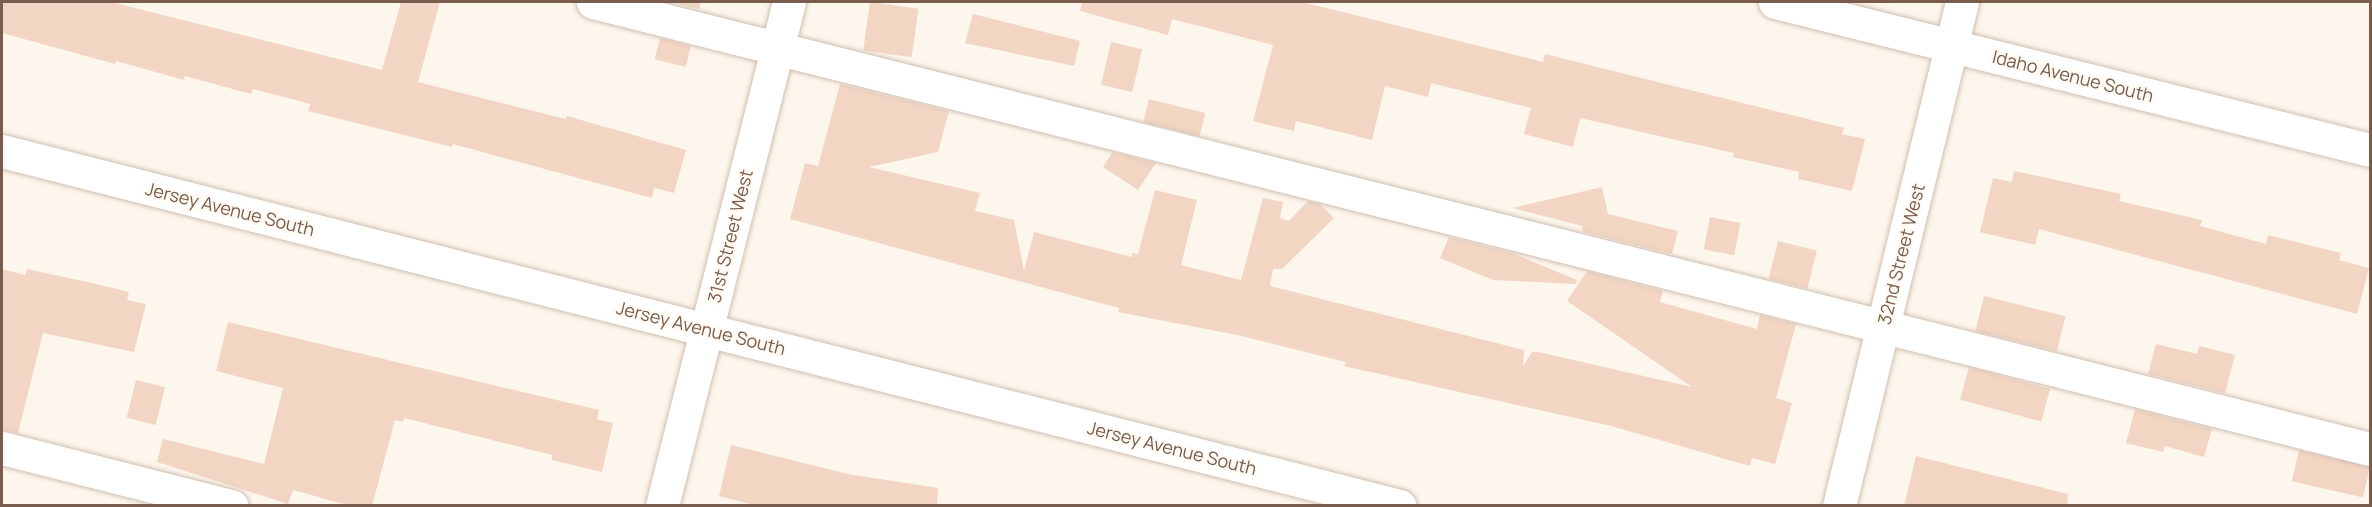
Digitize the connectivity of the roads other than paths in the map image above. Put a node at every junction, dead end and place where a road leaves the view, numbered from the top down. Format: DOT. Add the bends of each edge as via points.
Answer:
graph roads {
  1 [pos="593,2"];
  2 [pos="789,2"];
  3 [pos="1775,2"];
  4 [pos="1962,2"];
  5 [pos="1952,46"];
  6 [pos="778,47"];
  7 [pos="2370,150"];
  8 [pos="2,151"];
  9 [pos="1882,327"];
  10 [pos="706,329"];
  11 [pos="2,448"];
  12 [pos="2370,449"];
  13 [pos="232,506"];
  14 [pos="663,506"];
  15 [pos="1400,506"];
  16 [pos="1839,506"];
  1 -- 6 [label="street"];
  2 -- 6 [label="street, 31st Street West"];
  3 -- 5 [label="street, Idaho Avenue South"];
  4 -- 5 [label="street, 32nd Street West"];
  5 -- 7 [label="street, Idaho Avenue South"];
  5 -- 9 [label="street, 32nd Street West"];
  6 -- 9 [label="street"];
  6 -- 10 [label="street, 31st Street West"];
  8 -- 10 [label="street, Jersey Avenue South"];
  9 -- 12 [label="street"];
  9 -- 16 [label="street, 32nd Street West"];
  10 -- 14 [label="street, 31st Street West"];
  10 -- 15 [label="street, Jersey Avenue South"];
  11 -- 13 [label="street"];
}
